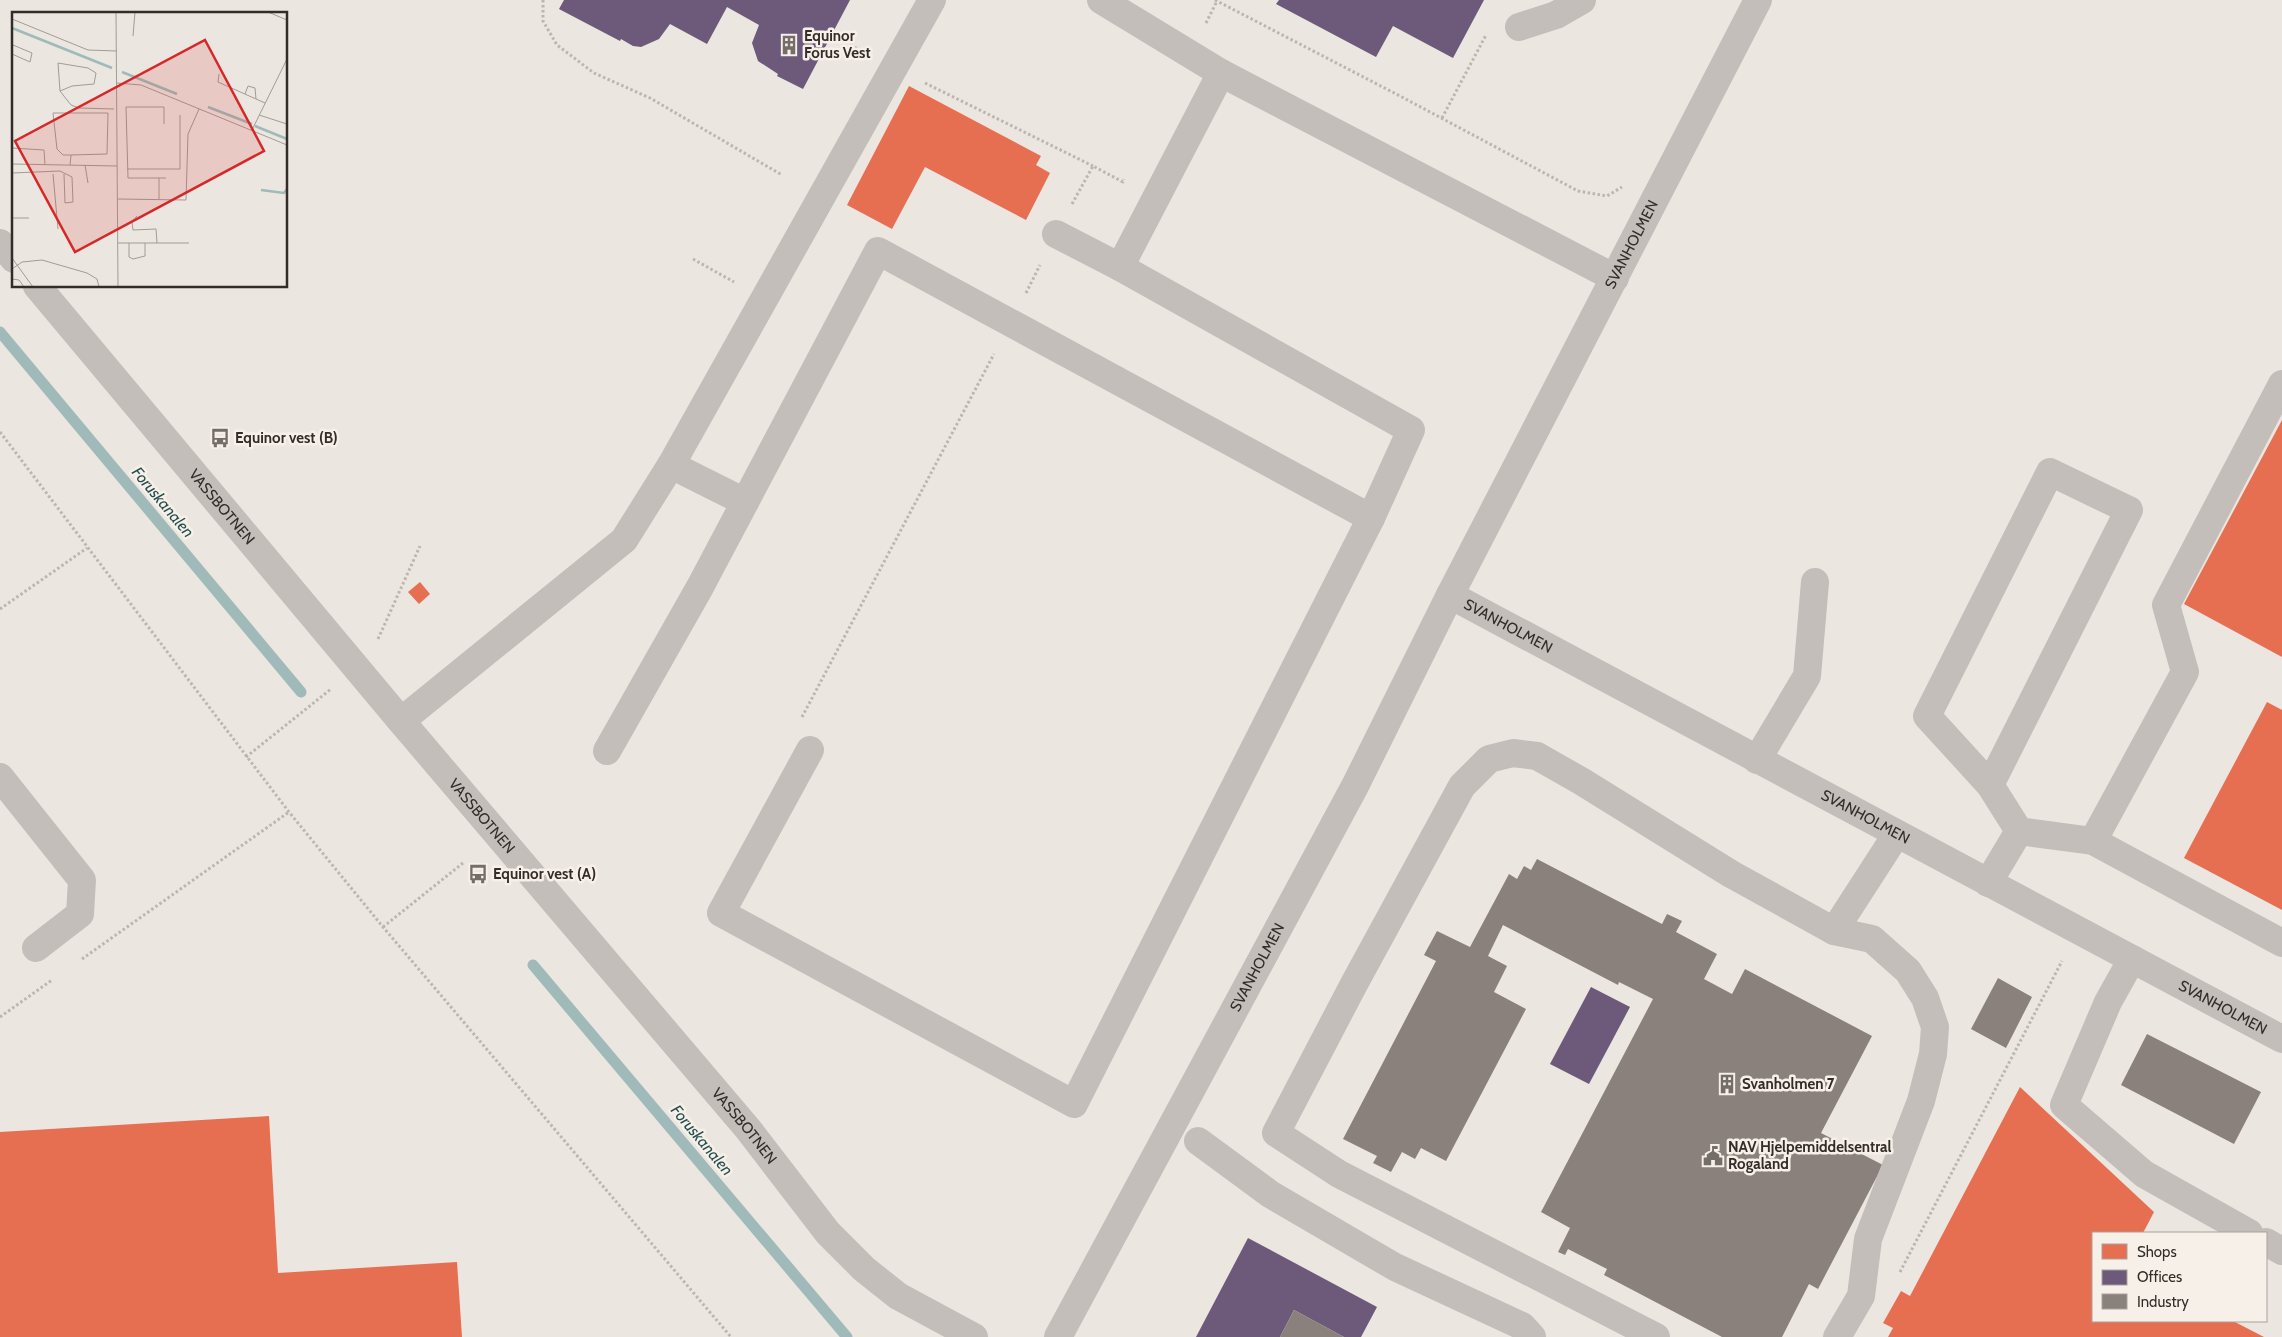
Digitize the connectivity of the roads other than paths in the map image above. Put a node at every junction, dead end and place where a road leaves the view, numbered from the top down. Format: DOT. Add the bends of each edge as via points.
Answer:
graph roads {
  1 [pos="932,0"];
  2 [pos="1102,0"];
  3 [pos="1582,0"];
  4 [pos="1758,0"];
  5 [pos="1519,27"];
  6 [pos="1221,73"];
  7 [pos="1056,234"];
  8 [pos="1120,267"];
  9 [pos="1615,278"];
  10 [pos="39,288"];
  11 [pos="2282,384"];
  12 [pos="671,465"];
  13 [pos="745,502"];
  14 [pos="1371,518"];
  15 [pos="1816,582"];
  16 [pos="1450,595"];
  17 [pos="401,722"];
  18 [pos="810,750"];
  19 [pos="608,751"];
  20 [pos="1757,760"];
  21 [pos="0,777"];
  22 [pos="1990,785"];
  23 [pos="2019,830"];
  24 [pos="1896,835"];
  25 [pos="2093,841"];
  26 [pos="1988,883"];
  27 [pos="1834,931"];
  28 [pos="2282,943"];
  29 [pos="36,948"];
  30 [pos="2132,959"];
  31 [pos="2282,1040"];
  32 [pos="1198,1141"];
  33 [pos="2248,1232"];
  34 [pos="2267,1243"];
  35 [pos="2282,1252"];
  36 [pos="974,1337"];
  37 [pos="1058,1337"];
  38 [pos="1532,1337"];
  39 [pos="1656,1337"];
  40 [pos="1837,1337"];
  1 -- 12 [label="street"];
  2 -- 6 [label="street"];
  3 -- 5 [label="street" via="1556,15"];
  4 -- 9 [label="street, SVANHOLMEN"];
  6 -- 8 [label="street"];
  6 -- 9 [label="street"];
  7 -- 8 [label="street"];
  8 -- 14 [label="street" via="1411,430"];
  9 -- 16 [label="street, SVANHOLMEN"];
  10 -- 17 [label="street, VASSBOTNEN"];
  11 -- 25 [label="street" via="2166,605 2185,672"];
  12 -- 13 [label="street"];
  12 -- 17 [label="street" via="624,540"];
  13 -- 14 [label="street" via="878,251"];
  13 -- 19 [label="street"];
  14 -- 18 [label="street" via="1074,1104 721,913"];
  15 -- 20 [label="street" via="1807,676"];
  16 -- 20 [label="street, SVANHOLMEN"];
  16 -- 37 [label="street, SVANHOLMEN" via="1355,786"];
  17 -- 36 [label="street, VASSBOTNEN" via="748,1129 828,1233 864,1269 898,1296"];
  20 -- 24 [label="street, SVANHOLMEN"];
  21 -- 29 [label="street" via="82,880 80,914"];
  22 -- 22 [label="street" via="1927,716 2050,472 2129,510"];
  22 -- 23 [label="street"];
  23 -- 25 [label="street"];
  23 -- 26 [label="street"];
  24 -- 26 [label="street, SVANHOLMEN"];
  24 -- 27 [label="street"];
  25 -- 28 [label="street"];
  26 -- 30 [label="street, SVANHOLMEN"];
  27 -- 39 [label="street" via="1731,874 1537,756 1514,753 1489,759 1462,786 1276,1134 1339,1174"];
  27 -- 40 [label="street" via="1872,939 1908,971 1925,998 1935,1027 1933,1054 1921,1101 1868,1239 1861,1296"];
  30 -- 31 [label="street, SVANHOLMEN"];
  30 -- 33 [label="street" via="2108,1002 2064,1105 2144,1174"];
  32 -- 38 [label="street" via="1270,1194 1386,1262 1522,1326"];
  34 -- 35 [label="street"];
}
